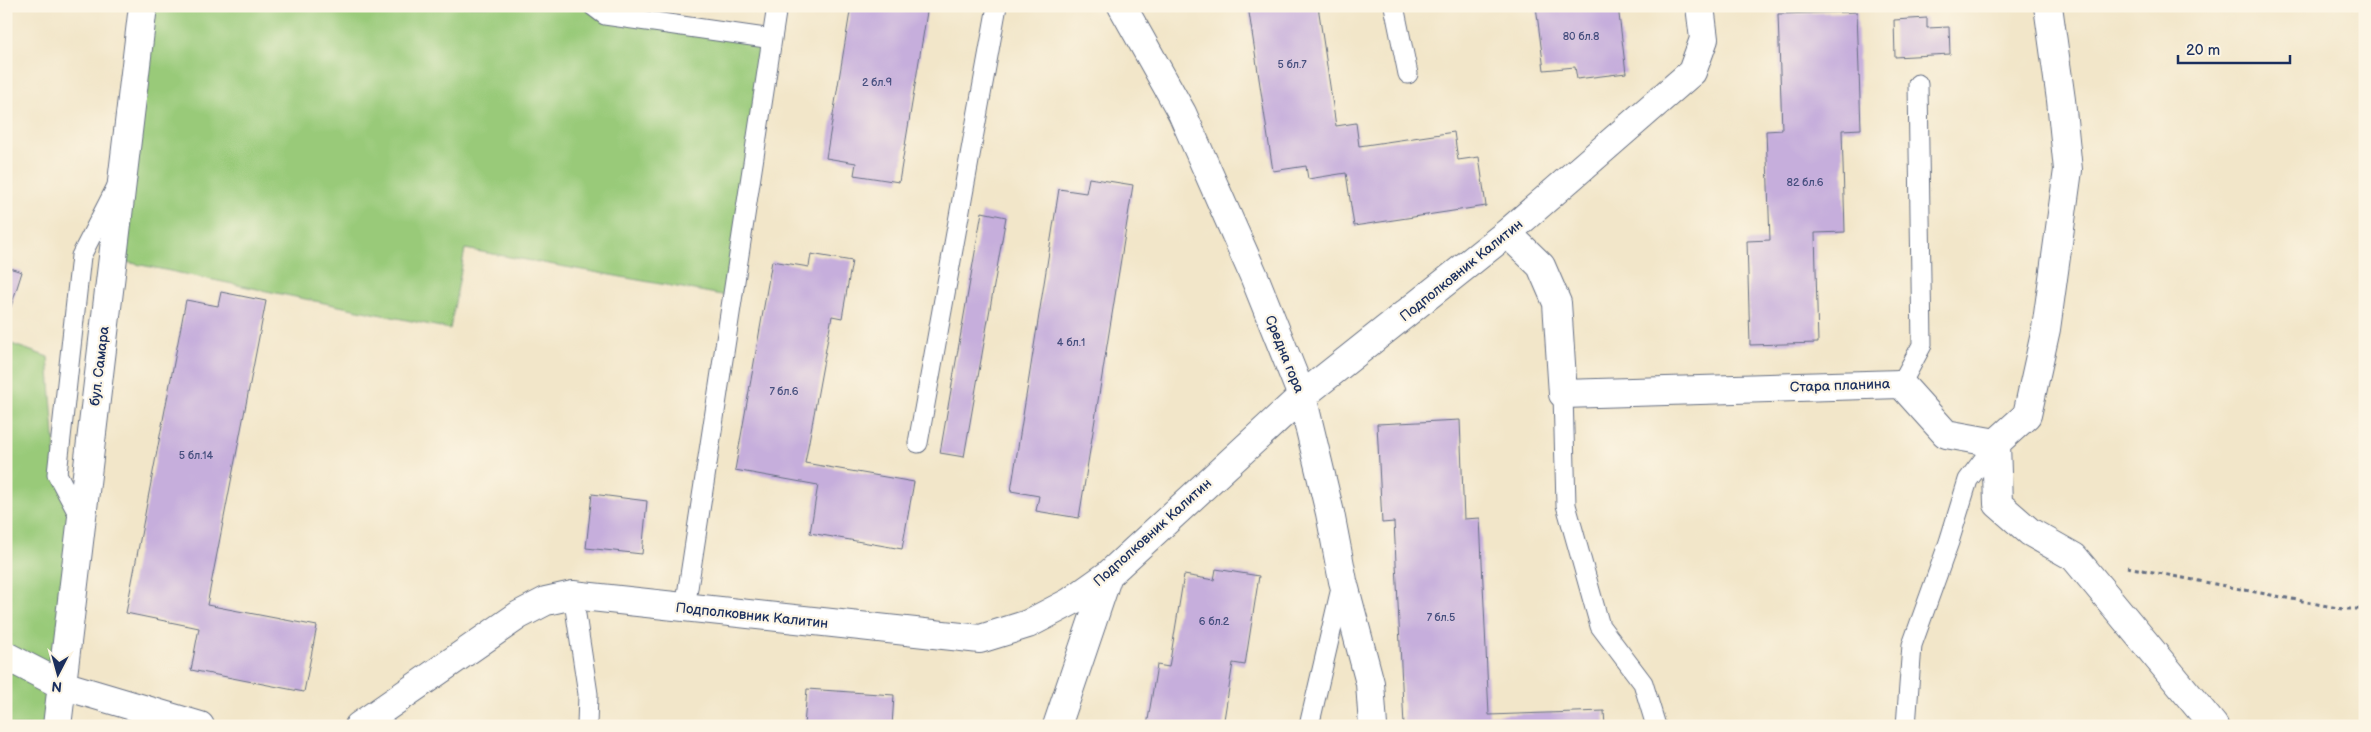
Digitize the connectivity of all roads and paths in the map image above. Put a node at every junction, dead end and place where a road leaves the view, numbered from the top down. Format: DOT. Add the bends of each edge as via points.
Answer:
graph roads {
  1 [pos="142,6"];
  2 [pos="593,6"];
  3 [pos="777,6"];
  4 [pos="997,6"];
  5 [pos="1122,6"];
  6 [pos="1394,6"];
  7 [pos="1700,6"];
  8 [pos="2048,6"];
  9 [pos="772,39"];
  10 [pos="1408,74"];
  11 [pos="1918,84"];
  12 [pos="1507,234"];
  13 [pos="1901,384"];
  14 [pos="1563,394"];
  15 [pos="1302,396"];
  16 [pos="918,443"];
  17 [pos="1996,443"];
  18 [pos="2074,557"];
  19 [pos="1108,575"];
  20 [pos="1343,581"];
  21 [pos="573,595"];
  22 [pos="685,608"];
  23 [pos="2365,609"];
  24 [pos="6,656"];
  25 [pos="62,685"];
  26 [pos="57,726"];
  27 [pos="200,726"];
  28 [pos="360,726"];
  29 [pos="587,726"];
  30 [pos="1057,726"];
  31 [pos="1309,726"];
  32 [pos="1373,726"];
  33 [pos="1656,726"];
  34 [pos="1906,726"];
  35 [pos="2214,726"];
  1 -- 25 [label="street, бул. Самара"];
  2 -- 9 [label="lane" via="605,15"];
  3 -- 9 [label="lane"];
  4 -- 16 [label="lane"];
  5 -- 15 [label="street, Средна гора" via="1182,113 1254,276"];
  6 -- 10 [label="lane"];
  7 -- 12 [label="street, Подполковник Калитин" via="1704,39 1692,72"];
  8 -- 17 [label="street" via="2068,170 2046,329 2027,415"];
  9 -- 22 [label="lane"];
  11 -- 13 [label="lane" via="1922,345"];
  12 -- 14 [label="street" via="1541,266 1557,304"];
  12 -- 15 [label="street, Подполковник Калитин"];
  13 -- 14 [label="street, Стара планина"];
  13 -- 17 [label="street, Стара планина" via="1946,434"];
  14 -- 33 [label="lane" via="1566,505 1600,626 1643,683"];
  15 -- 19 [label="street, Подполковник Калитин"];
  15 -- 20 [label="street, Средна гора"];
  17 -- 18 [label="street" via="1998,504 2030,532"];
  17 -- 34 [label="lane" via="1968,480 1912,646"];
  18 -- 23 [label="path" via="2343,609"];
  18 -- 35 [label="street"];
  19 -- 22 [label="street, Подполковник Калитин" via="1070,602 1028,624 980,639"];
  19 -- 30 [label="street"];
  20 -- 31 [label="lane"];
  20 -- 32 [label="street, Средна гора" via="1370,683"];
  21 -- 22 [label="street, Подполковник Калитин"];
  21 -- 28 [label="street, Подполковник Калитин" via="546,601 519,615"];
  21 -- 29 [label="lane" via="588,694"];
  24 -- 25 [label="street"];
  25 -- 26 [label="street, бул. Самара"];
  25 -- 27 [label="street"];
}
